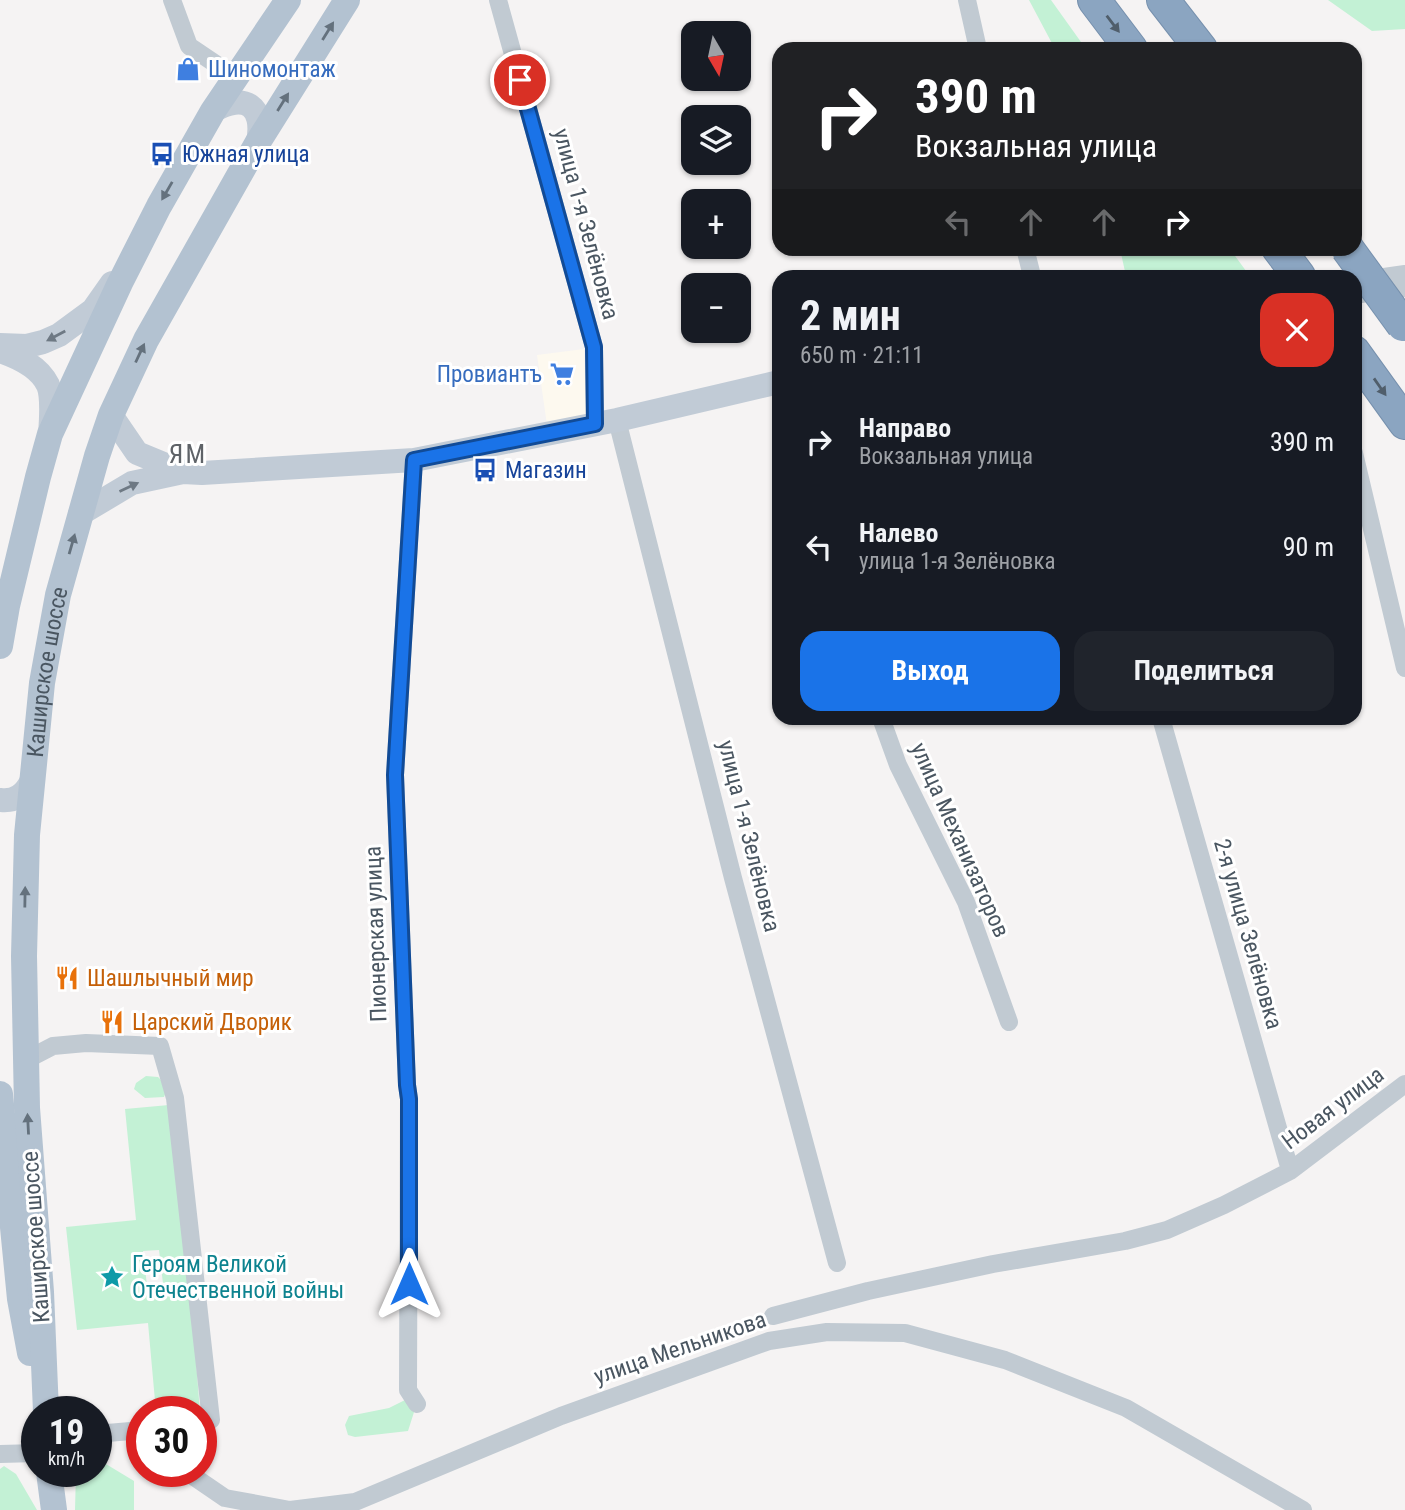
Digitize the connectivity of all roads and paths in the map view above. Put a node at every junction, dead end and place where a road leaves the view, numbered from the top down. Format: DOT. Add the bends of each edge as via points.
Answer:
graph roads {
  1 [pos="172,0"];
  2 [pos="288,0"];
  3 [pos="347,0"];
  4 [pos="498,0"];
  5 [pos="967,0"];
  6 [pos="1094,0"];
  7 [pos="1163,0"];
  8 [pos="1182,0"];
  9 [pos="976,42"];
  10 [pos="1126,42"];
  11 [pos="1196,42"];
  12 [pos="1204,42"];
  13 [pos="235,78"];
  14 [pos="213,111"];
  15 [pos="258,142"];
  16 [pos="136,252"];
  17 [pos="1353,256"];
  18 [pos="1405,274"];
  19 [pos="1362,280"];
  20 [pos="1405,288"];
  21 [pos="1362,294"];
  22 [pos="1404,326"];
  23 [pos="0,345"];
  24 [pos="0,351"];
  25 [pos="1362,363"];
  26 [pos="772,384"];
  27 [pos="111,415"];
  28 [pos="606,422"];
  29 [pos="1405,423"];
  30 [pos="50,435"];
  31 [pos="414,460"];
  32 [pos="183,472"];
  33 [pos="1362,487"];
  34 [pos="80,514"];
  35 [pos="0,646"];
  36 [pos="1405,668"];
  37 [pos="884,725"];
  38 [pos="1163,725"];
  39 [pos="32,780"];
  40 [pos="0,800"];
  41 [pos="1009,1022"];
  42 [pos="26,1060"];
  43 [pos="1405,1084"];
  44 [pos="0,1094"];
  45 [pos="1289,1167"];
  46 [pos="837,1263"];
  47 [pos="773,1316"];
  48 [pos="41,1396"];
  49 [pos="44,1396"];
  50 [pos="208,1396"];
  51 [pos="417,1404"];
  52 [pos="21,1453"];
  53 [pos="0,1454"];
  54 [pos="51,1487"];
  55 [pos="209,1487"];
  56 [pos="54,1510"];
  57 [pos="1303,1510"];
  1 -- 13 [label="street" via="189,46"];
  2 -- 13 [label="main road"];
  15 -- 3 [label="main road, Каширское шоссе, one-way"];
  4 -- 28 [label="street, улица 1-я Зелёновка" via="594,347"];
  5 -- 9 [label="street"];
  6 -- 10 [label="highway, one-way"];
  7 -- 11 [label="highway"];
  8 -- 12 [label="main road"];
  13 -- 14 [label="main road"];
  14 -- 15 [label="street" via="232,102 250,106 260,123"];
  14 -- 16 [label="main road, one-way"];
  27 -- 15 [label="main road, Каширское шоссе, one-way" via="146,341"];
  16 -- 23 [label="street, one-way" via="93,310 66,330 27,346"];
  16 -- 30 [label="main road"];
  17 -- 22 [label="highway, bridge"];
  18 -- 19 [label="street"];
  20 -- 21 [label="street"];
  24 -- 30 [label="street" via="19,357 38,371 48,386"];
  25 -- 29 [label="highway, one-way"];
  26 -- 28 [label="street"];
  27 -- 32 [label="street" via="137,453"];
  27 -- 34 [label="main road, Каширское шоссе"];
  28 -- 31 [label="street"];
  28 -- 46 [label="street, улица 1-я Зелёновка"];
  30 -- 35 [label="main road"];
  31 -- 32 [label="street"];
  31 -- 51 [label="street, Пионерская улица" via="395,775 409,1099 408,1391"];
  34 -- 32 [label="street, one-way" via="132,483"];
  33 -- 36 [label="street"];
  39 -- 34 [label="main road, Каширское шоссе, one-way" via="42,683 58,595"];
  37 -- 41 [label="street, улица Механизаторов" via="898,765 966,902"];
  38 -- 45 [label="street, 2-я улица Зелёновка"];
  39 -- 40 [label="street" via="21,796"];
  42 -- 39 [label="main road, Каширское шоссе, one-way" via="26,849"];
  49 -- 42 [label="main road, Каширское шоссе, one-way"];
  42 -- 50 [label="street" via="53,1046 160,1046 175,1098"];
  43 -- 45 [label="street, Новая улица"];
  44 -- 48 [label="main road, Каширское шоссе" via="20,1299"];
  45 -- 47 [label="street, Новая улица" via="1224,1205 1167,1230 868,1291"];
  52 -- 53 [label="street"];
  54 -- 56 [label="main road"];
  55 -- 57 [label="street, улица Мельникова" via="225,1498 290,1510 355,1502 561,1416 769,1341 827,1332 905,1332 1004,1360 1126,1408"];
}
